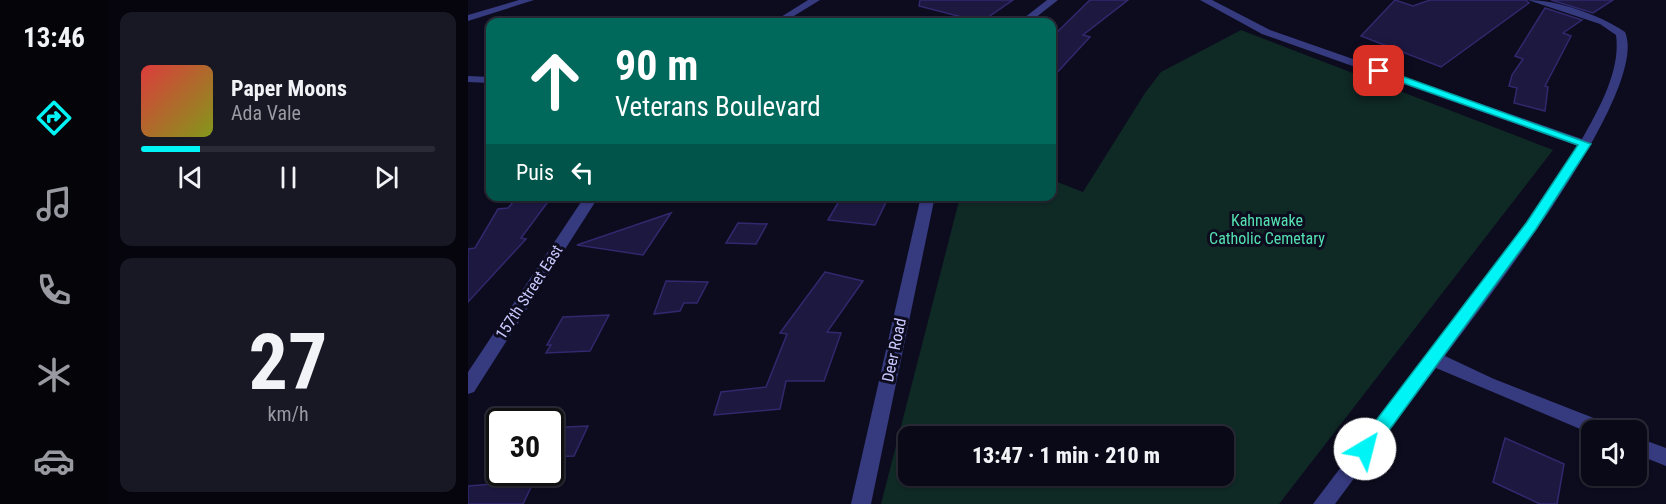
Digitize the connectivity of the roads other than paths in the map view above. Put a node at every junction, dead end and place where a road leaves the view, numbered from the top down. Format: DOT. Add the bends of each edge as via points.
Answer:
graph roads {
  1 [pos="529,0"];
  2 [pos="815,0"];
  3 [pos="1053,0"];
  4 [pos="1205,0"];
  5 [pos="1533,0"];
  6 [pos="468,18"];
  7 [pos="785,18"];
  8 [pos="1029,18"];
  9 [pos="468,79"];
  10 [pos="486,80"];
  11 [pos="1585,144"];
  12 [pos="589,201"];
  13 [pos="927,201"];
  14 [pos="1434,358"];
  15 [pos="468,387"];
  16 [pos="1581,422"];
  17 [pos="1647,449"];
  18 [pos="1666,457"];
  19 [pos="861,504"];
  20 [pos="1323,504"];
  1 -- 6 [label="street"];
  2 -- 7 [label="street"];
  3 -- 8 [label="street"];
  4 -- 11 [label="street" via="1266,32"];
  5 -- 11 [label="street" via="1604,22 1621,34 1623,45 1616,73"];
  9 -- 10 [label="street"];
  11 -- 14 [label="street"];
  12 -- 15 [label="street, 157th Street East"];
  13 -- 19 [label="street, Deer Road"];
  14 -- 16 [label="street"];
  14 -- 20 [label="street"];
  17 -- 18 [label="street"];
}
